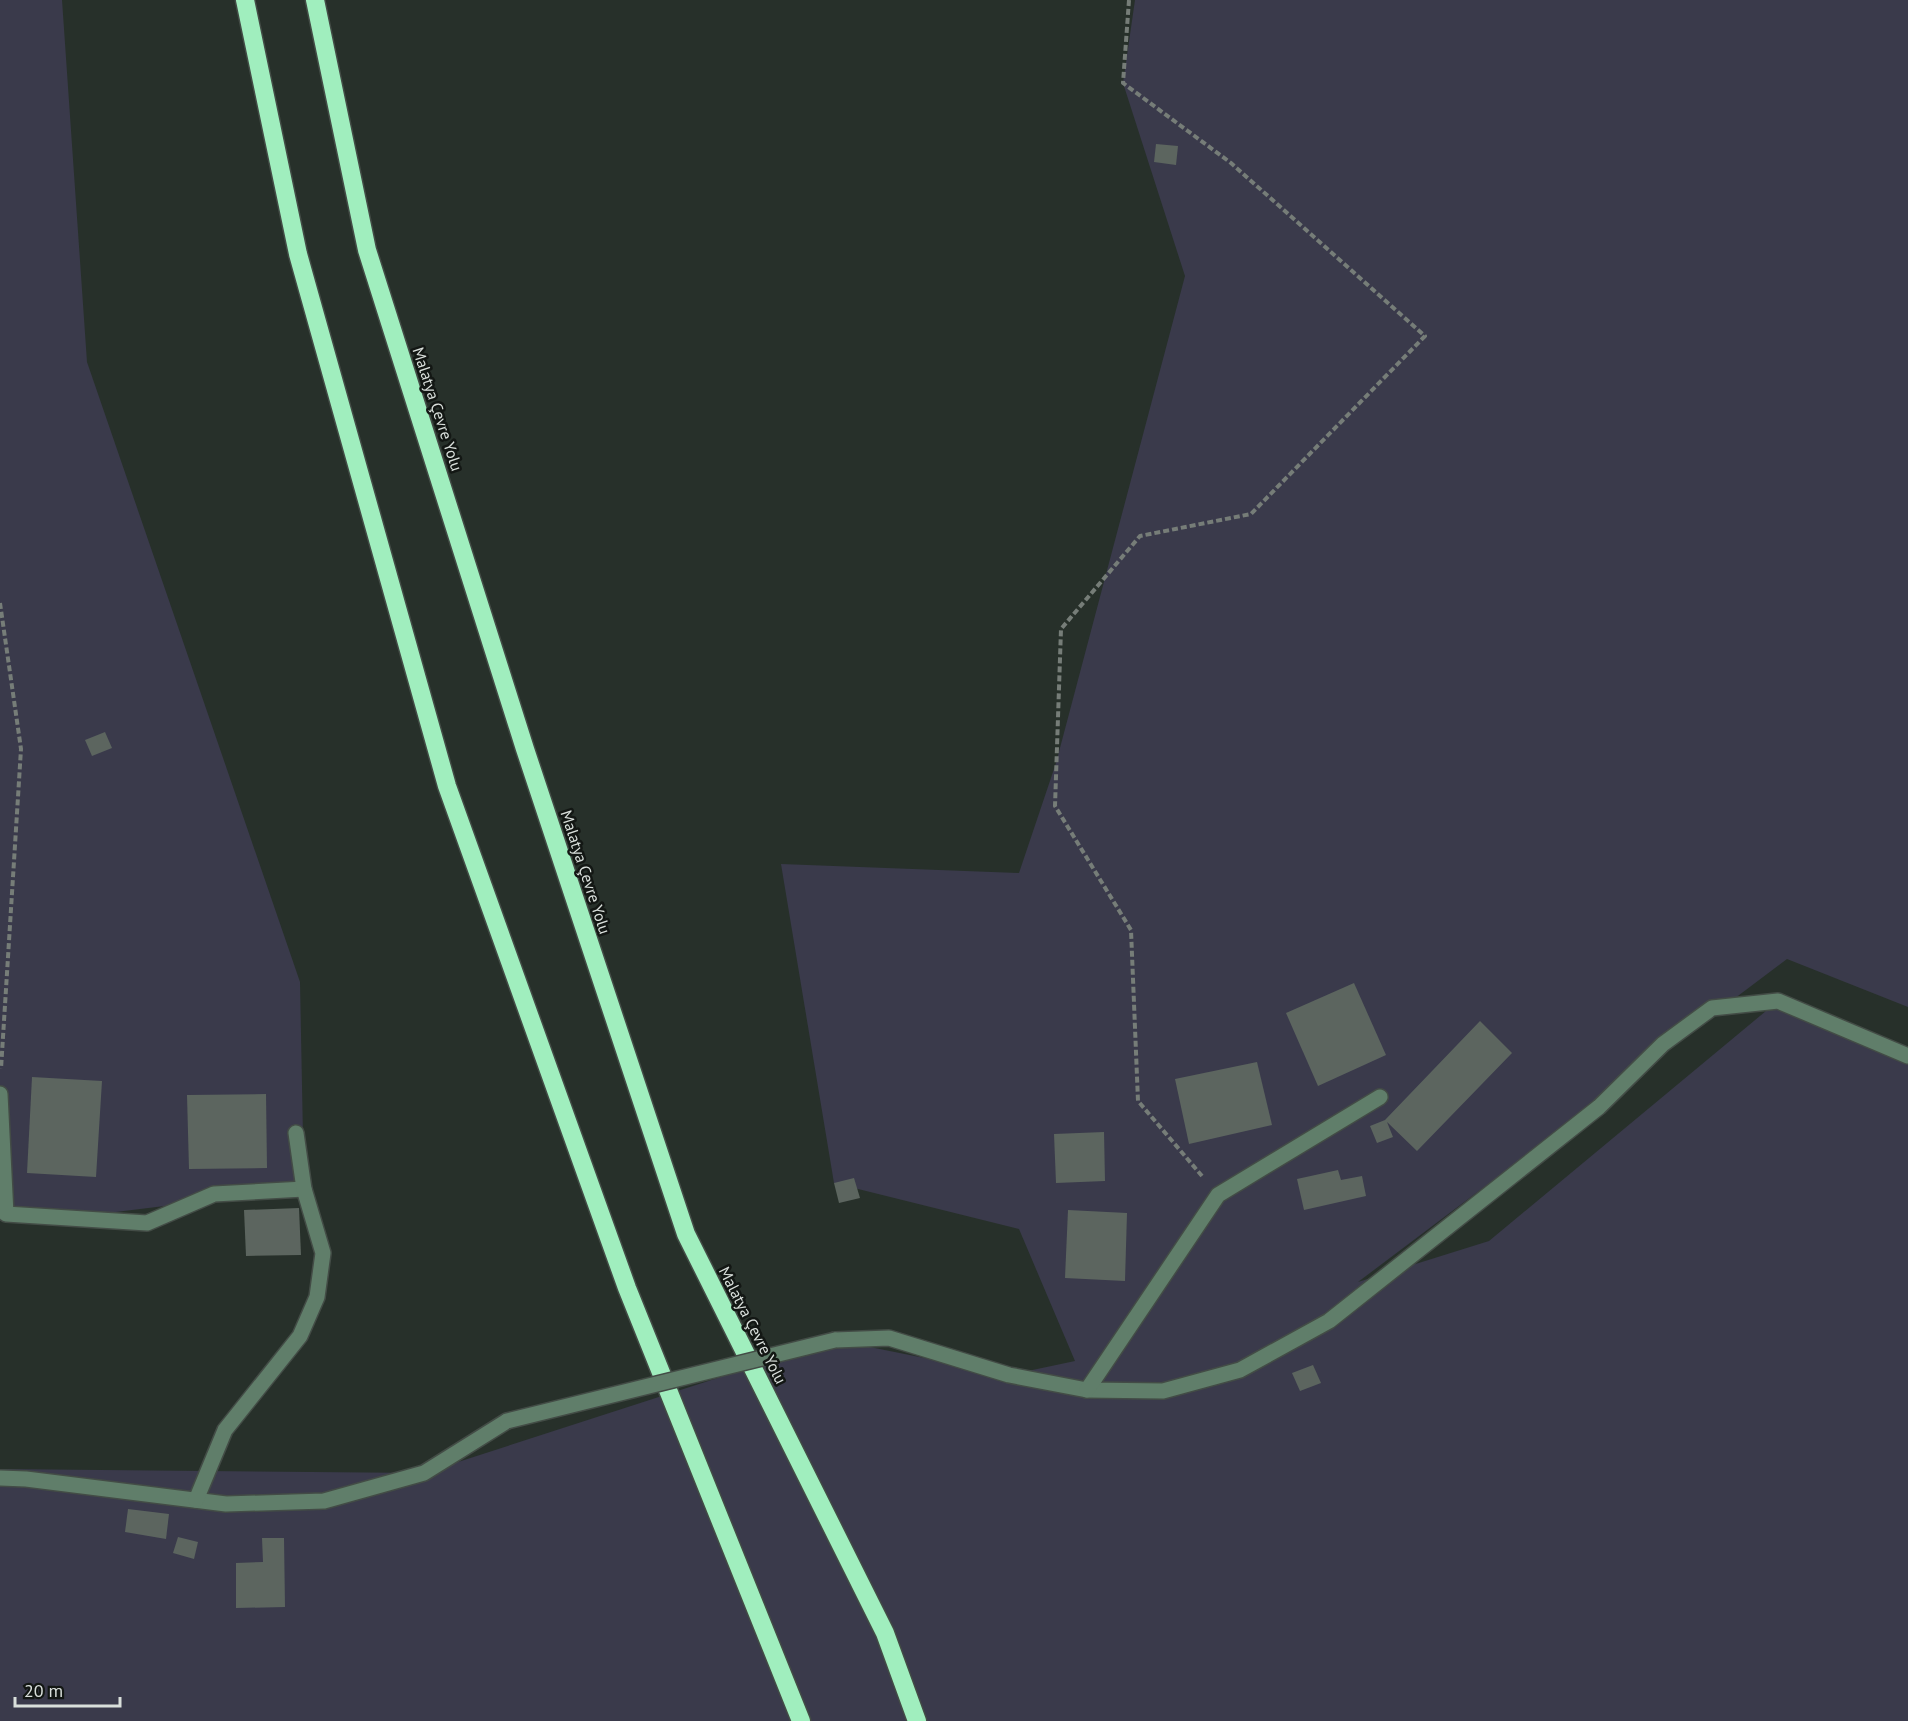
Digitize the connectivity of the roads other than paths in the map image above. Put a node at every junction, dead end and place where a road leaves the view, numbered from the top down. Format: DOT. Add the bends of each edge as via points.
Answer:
graph roads {
  1 [pos="245,0"];
  2 [pos="315,0"];
  3 [pos="1908,1056"];
  4 [pos="0,1094"];
  5 [pos="1380,1097"];
  6 [pos="296,1133"];
  7 [pos="304,1189"];
  8 [pos="1087,1390"];
  9 [pos="0,1479"];
  10 [pos="196,1500"];
  11 [pos="801,1721"];
  12 [pos="917,1721"];
  1 -- 11 [label="highway" via="298,254 447,786 627,1288"];
  2 -- 12 [label="highway, Malatya Çevre Yolu" via="367,250 525,749 686,1234 885,1633"];
  3 -- 8 [label="street" via="1778,1002 1712,1008 1662,1044 1599,1107 1329,1321 1240,1370 1163,1391"];
  4 -- 7 [label="street" via="6,1214 147,1223 214,1194"];
  5 -- 8 [label="street" via="1218,1195"];
  6 -- 7 [label="street"];
  7 -- 10 [label="street" via="323,1253 317,1297 300,1336 225,1430"];
  8 -- 10 [label="street, bridge" via="1009,1375 889,1338 835,1340 507,1421 424,1473 324,1501"];
  9 -- 10 [label="street"];
}
